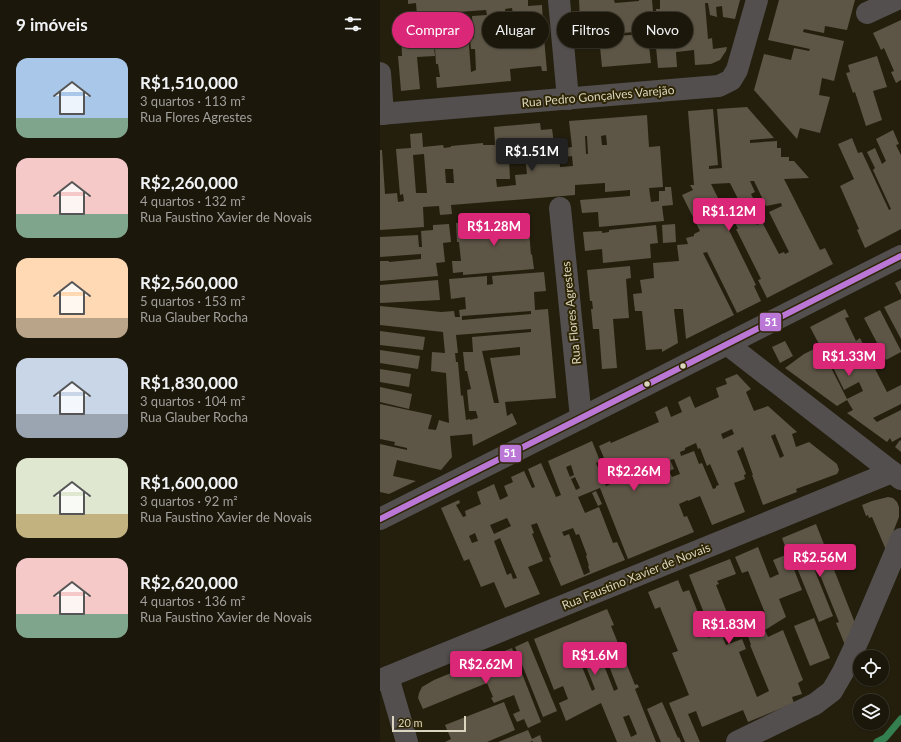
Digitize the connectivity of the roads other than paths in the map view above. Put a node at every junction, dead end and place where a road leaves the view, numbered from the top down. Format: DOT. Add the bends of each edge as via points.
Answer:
graph roads {
  1 [pos="559,0"];
  2 [pos="757,0"];
  3 [pos="895,0"];
  4 [pos="867,13"];
  5 [pos="380,73"];
  6 [pos="568,99"];
  7 [pos="382,114"];
  8 [pos="560,208"];
  9 [pos="901,256"];
  10 [pos="727,344"];
  11 [pos="581,418"];
  12 [pos="896,475"];
  13 [pos="380,519"];
  14 [pos="901,539"];
  15 [pos="384,679"];
  16 [pos="407,742"];
  17 [pos="737,742"];
  1 -- 6 [label="street"];
  2 -- 6 [label="street, Rua Pedro Gonçalves Varejão" via="738,70 731,80 719,86"];
  3 -- 4 [label="street"];
  5 -- 7 [label="street"];
  6 -- 7 [label="street, Rua Pedro Gonçalves Varejão"];
  8 -- 11 [label="street, Rua Flores Agrestes"];
  9 -- 10 [label="street"];
  10 -- 11 [label="street"];
  10 -- 12 [label="street"];
  11 -- 13 [label="street"];
  12 -- 15 [label="street, Rua Faustino Xavier de Novais"];
  14 -- 17 [label="street" via="859,638 832,690 815,704"];
  15 -- 16 [label="street"];
}
